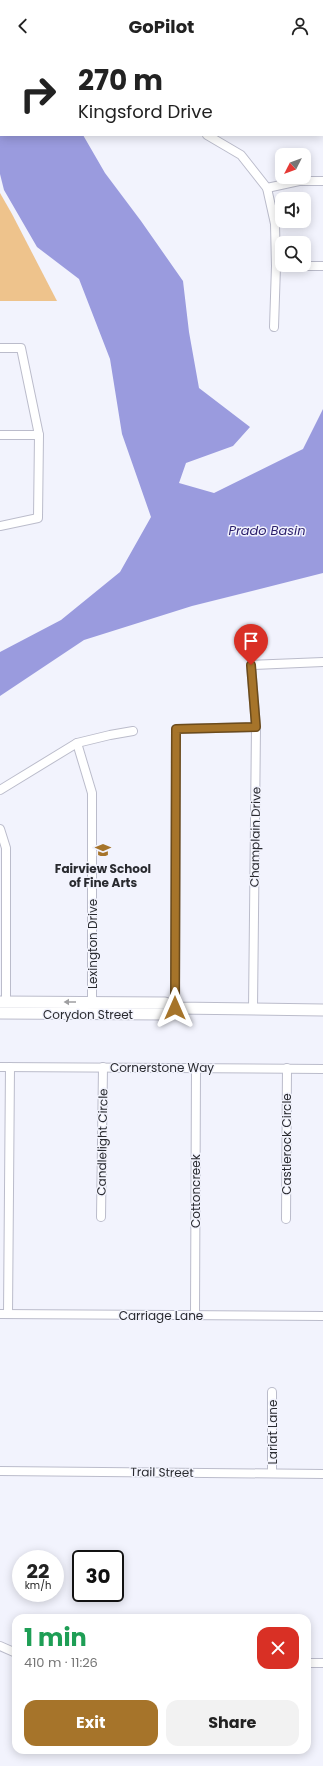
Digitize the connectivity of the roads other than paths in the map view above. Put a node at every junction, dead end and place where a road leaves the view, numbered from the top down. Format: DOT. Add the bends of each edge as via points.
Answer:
graph roads {
  1 [pos="209,136"];
  2 [pos="323,181"];
  3 [pos="267,188"];
  4 [pos="275,236"];
  5 [pos="311,266"];
  6 [pos="323,266"];
  7 [pos="276,272"];
  8 [pos="274,327"];
  9 [pos="0,348"];
  10 [pos="0,435"];
  11 [pos="39,435"];
  12 [pos="0,526"];
  13 [pos="323,662"];
  14 [pos="256,727"];
  15 [pos="133,731"];
  16 [pos="77,743"];
  17 [pos="0,790"];
  18 [pos="0,828"];
  19 [pos="3,1002"];
  20 [pos="92,1002"];
  21 [pos="175,1008"];
  22 [pos="253,1009"];
  23 [pos="323,1010"];
  24 [pos="0,1013"];
  25 [pos="0,1067"];
  26 [pos="10,1067"];
  27 [pos="103,1067"];
  28 [pos="196,1067"];
  29 [pos="286,1068"];
  30 [pos="323,1069"];
  31 [pos="101,1217"];
  32 [pos="286,1219"];
  33 [pos="4,1314"];
  34 [pos="194,1315"];
  35 [pos="323,1316"];
  36 [pos="272,1392"];
  37 [pos="0,1471"];
  38 [pos="272,1473"];
  39 [pos="323,1474"];
  40 [pos="0,1646"];
  41 [pos="12,1652"];
  42 [pos="311,1663"];
  43 [pos="323,1663"];
  1 -- 3 [label="street" via="241,155"];
  2 -- 3 [label="street" via="299,180"];
  3 -- 4 [label="street"];
  5 -- 6 [label="street"];
  7 -- 8 [label="street"];
  9 -- 11 [label="street" via="21,348"];
  10 -- 11 [label="street"];
  11 -- 12 [label="street" via="38,518"];
  13 -- 14 [label="street, Champlain Drive" via="251,665"];
  14 -- 21 [label="street" via="176,729"];
  14 -- 22 [label="street, Champlain Drive"];
  15 -- 16 [label="street"];
  16 -- 17 [label="street"];
  16 -- 20 [label="street, Lexington Drive" via="92,793"];
  18 -- 19 [label="street" via="6,848"];
  20 -- 19 [label="main road, Corydon Street, one-way"];
  20 -- 21 [label="main road, Corydon Street" via="164,1003"];
  21 -- 22 [label="main road, Corydon Street"];
  21 -- 24 [label="main road, Corydon Street" via="165,1014"];
  22 -- 23 [label="main road, Corydon Street"];
  25 -- 26 [label="street, Cornerstone Way"];
  26 -- 27 [label="street, Cornerstone Way"];
  26 -- 33 [label="street"];
  27 -- 28 [label="street, Cornerstone Way"];
  27 -- 31 [label="street, Candlelight Circle"];
  28 -- 29 [label="street, Cornerstone Way"];
  28 -- 34 [label="street, Cottoncreek"];
  29 -- 30 [label="street, Cornerstone Way"];
  29 -- 32 [label="street, Castlerock Circle"];
  33 -- 34 [label="street, Carriage Lane"];
  34 -- 35 [label="street, Carriage Lane"];
  36 -- 38 [label="street, Lariat Lane"];
  37 -- 38 [label="street, Trail Street"];
  38 -- 39 [label="street, Trail Street"];
  40 -- 41 [label="street"];
  42 -- 43 [label="street"];
}
